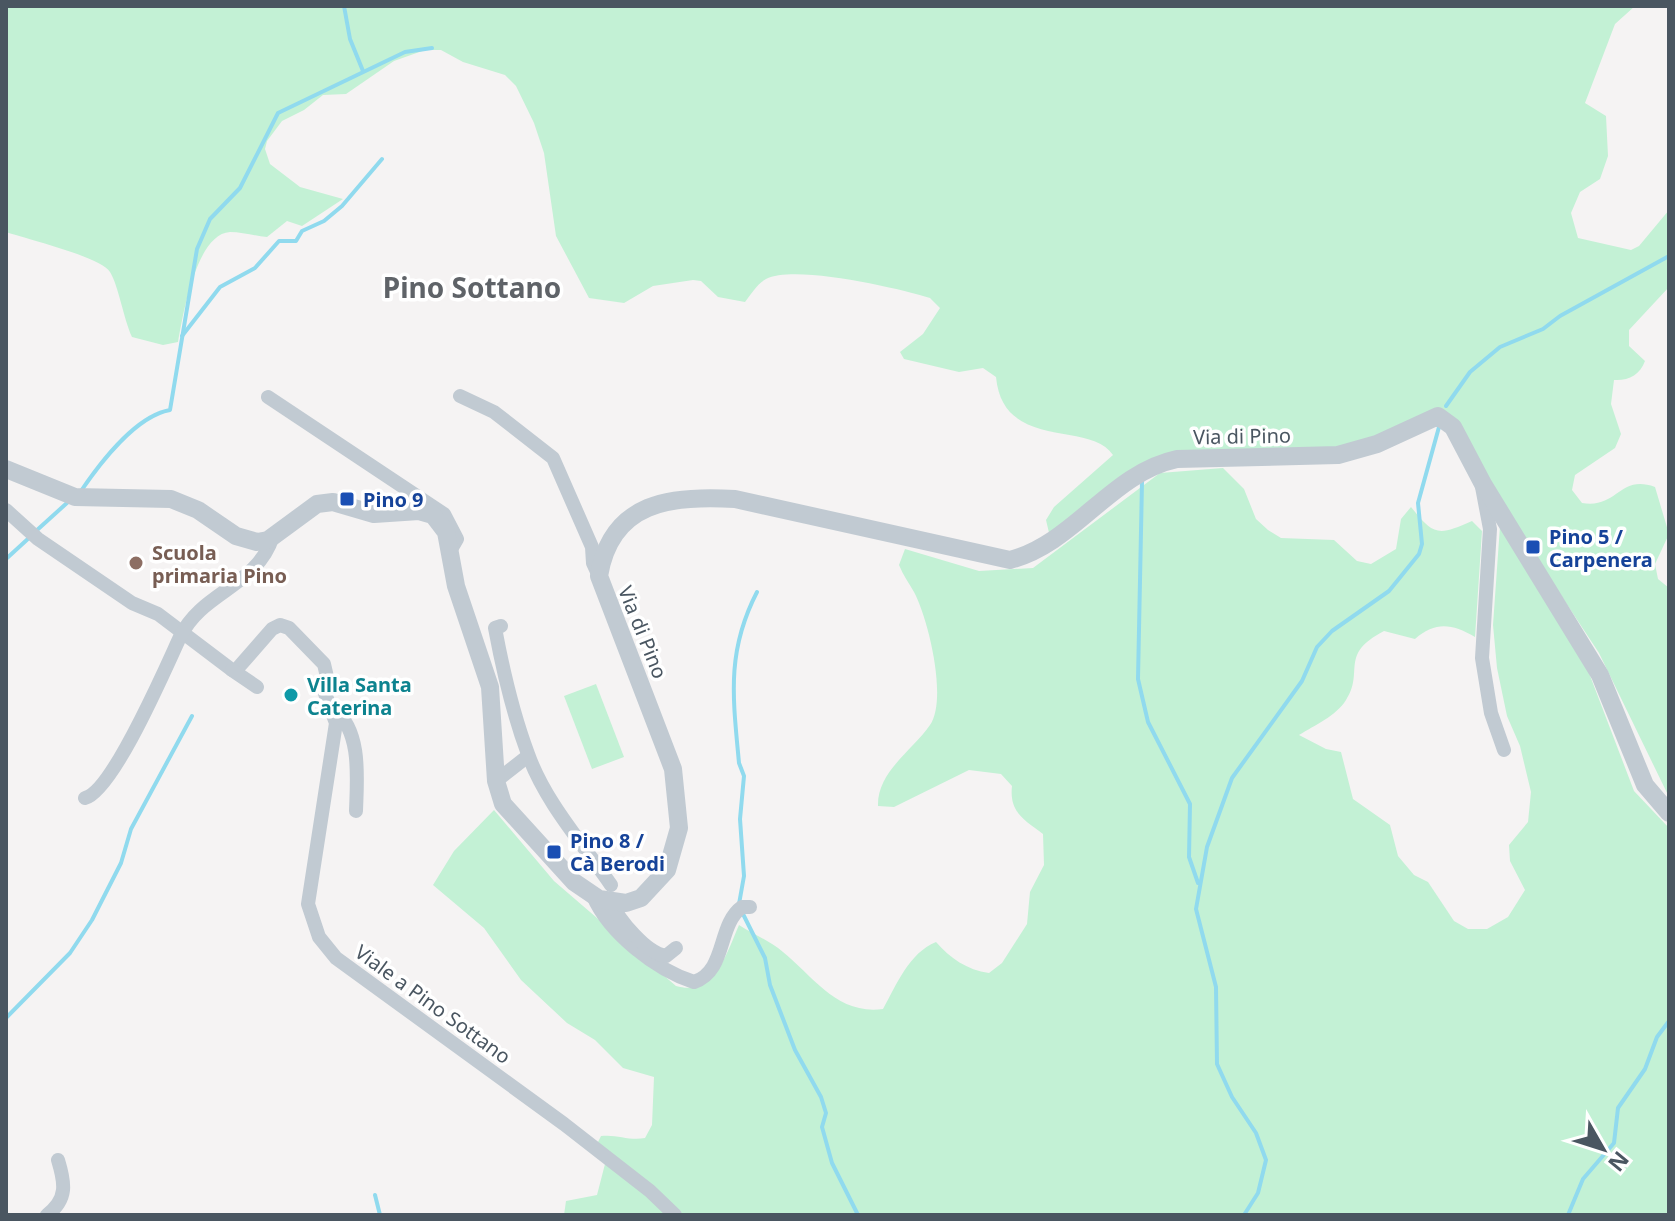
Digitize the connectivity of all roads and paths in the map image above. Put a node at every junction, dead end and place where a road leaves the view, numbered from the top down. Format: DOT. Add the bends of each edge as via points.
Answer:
graph roads {
  1 [pos="460,396"];
  2 [pos="268,397"];
  3 [pos="6,469"];
  4 [pos="1483,484"];
  5 [pos="6,510"];
  6 [pos="273,536"];
  7 [pos="450,551"];
  8 [pos="599,576"];
  9 [pos="501,626"];
  10 [pos="183,632"];
  11 [pos="232,670"];
  12 [pos="257,687"];
  13 [pos="330,707"];
  14 [pos="1504,750"];
  15 [pos="528,756"];
  16 [pos="496,781"];
  17 [pos="85,798"];
  18 [pos="356,811"];
  19 [pos="1669,813"];
  20 [pos="605,894"];
  21 [pos="750,907"];
  22 [pos="676,948"];
  23 [pos="58,1160"];
  24 [pos="47,1215"];
  25 [pos="675,1215"];
  1 -- 8 [label="street" via="494,412 553,458 592,547"];
  2 -- 7 [label="street" via="448,519 457,539"];
  3 -- 6 [label="street" via="75,497 171,499 241,538 257,542"];
  4 -- 8 [label="street, Via di Pino" via="1453,427 1438,416 1338,455 1156,463 1049,545 1010,560 735,499 700,497 655,503 628,520 603,553"];
  4 -- 14 [label="street" via="1490,529 1482,658 1491,713"];
  4 -- 19 [label="street, Via di Pino" via="1600,675 1645,785"];
  5 -- 10 [label="street" via="57,552"];
  6 -- 7 [label="street" via="309,508 333,502 374,514 426,512 443,527"];
  6 -- 10 [label="street" via="254,571 218,593"];
  7 -- 16 [label="street" via="456,586 490,687"];
  8 -- 20 [label="street, Via di Pino" via="673,769 679,828 667,870 641,898 626,903"];
  9 -- 15 [label="street" via="495,628 505,678"];
  10 -- 11 [label="street"];
  10 -- 17 [label="street" via="126,746 98,792"];
  11 -- 12 [label="street"];
  11 -- 13 [label="street, Viale a Pino Sottano" via="272,629 289,628 324,664 323,688"];
  13 -- 18 [label="street, Viale a Pino Sottano" via="343,718 355,753"];
  13 -- 25 [label="street, Viale a Pino Sottano" via="337,734 308,904 319,937 336,958 564,1124"];
  15 -- 16 [label="street"];
  15 -- 20 [label="street"];
  16 -- 20 [label="street" via="503,804 574,882"];
  20 -- 21 [label="street" via="604,916 637,948 694,982 706,976 715,961 733,914"];
  20 -- 22 [label="street" via="623,922 657,953 666,956"];
  23 -- 24 [label="street" via="64,1191"];
}
